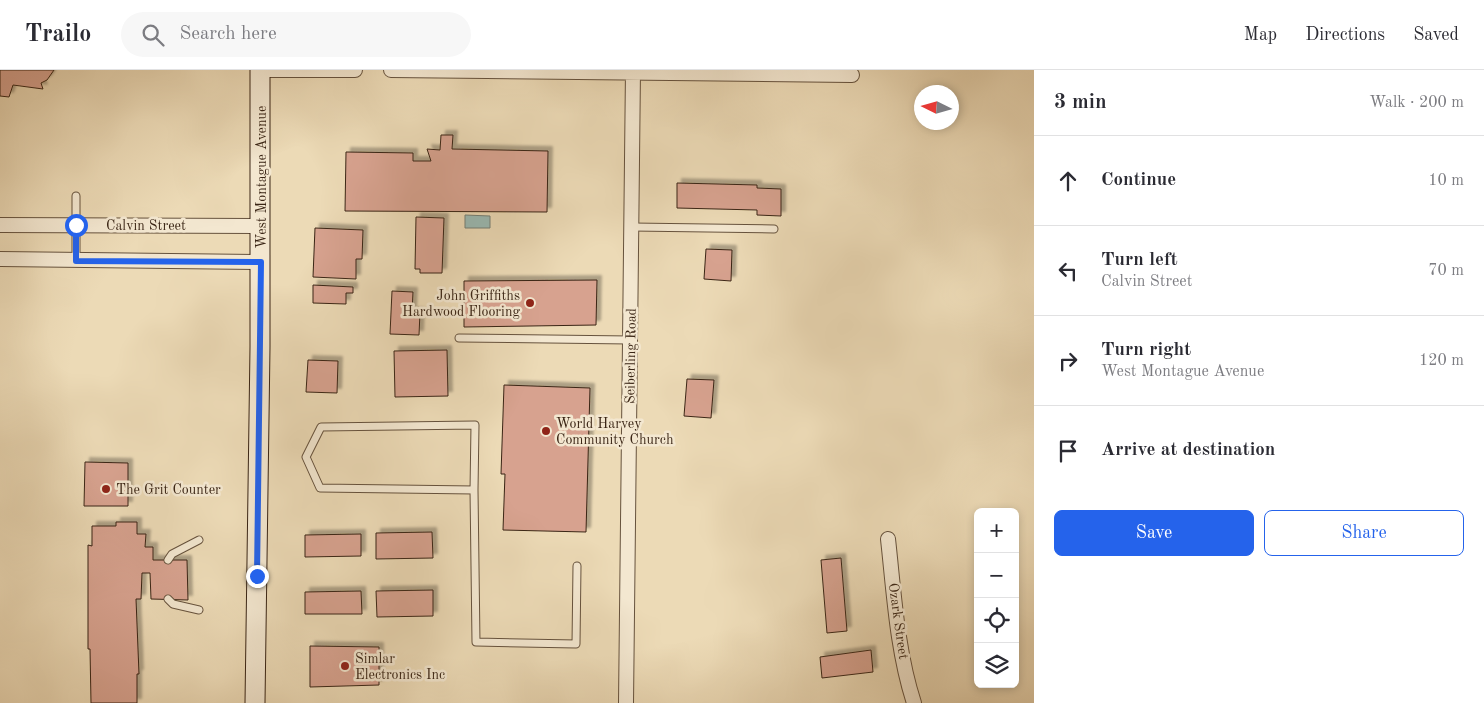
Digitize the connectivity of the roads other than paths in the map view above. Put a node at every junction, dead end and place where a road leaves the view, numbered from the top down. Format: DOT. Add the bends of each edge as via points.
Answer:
graph roads {
  1 [pos="260,70"];
  2 [pos="355,70"];
  3 [pos="391,70"];
  4 [pos="634,72"];
  5 [pos="852,75"];
  6 [pos="76,196"];
  7 [pos="0,225"];
  8 [pos="76,225"];
  9 [pos="261,226"];
  10 [pos="632,227"];
  11 [pos="774,229"];
  12 [pos="0,259"];
  13 [pos="76,261"];
  14 [pos="261,262"];
  15 [pos="458,338"];
  16 [pos="630,340"];
  17 [pos="474,490"];
  18 [pos="888,539"];
  19 [pos="199,540"];
  20 [pos="168,560"];
  21 [pos="577,566"];
  22 [pos="168,599"];
  23 [pos="199,610"];
  24 [pos="255,703"];
  25 [pos="626,703"];
  26 [pos="914,703"];
  1 -- 2 [label="street"];
  1 -- 9 [label="main road, West Montague Avenue"];
  3 -- 4 [label="street"];
  4 -- 5 [label="street"];
  4 -- 10 [label="street, Seiberling Road"];
  6 -- 8 [label="lane"];
  7 -- 8 [label="street, Calvin Street"];
  8 -- 9 [label="street, Calvin Street"];
  8 -- 13 [label="lane"];
  9 -- 14 [label="main road, West Montague Avenue"];
  10 -- 11 [label="lane"];
  10 -- 16 [label="street, Seiberling Road"];
  12 -- 13 [label="street"];
  13 -- 14 [label="street"];
  14 -- 24 [label="main road, West Montague Avenue"];
  15 -- 16 [label="lane"];
  16 -- 25 [label="street, Seiberling Road"];
  17 -- 17 [label="lane" via="475,425 321,427 306,457 320,488"];
  17 -- 21 [label="lane" via="476,642 576,644"];
  18 -- 26 [label="street, Ozark Street" via="907,682"];
  19 -- 20 [label="lane" via="172,554"];
  22 -- 23 [label="lane" via="173,604"];
}
